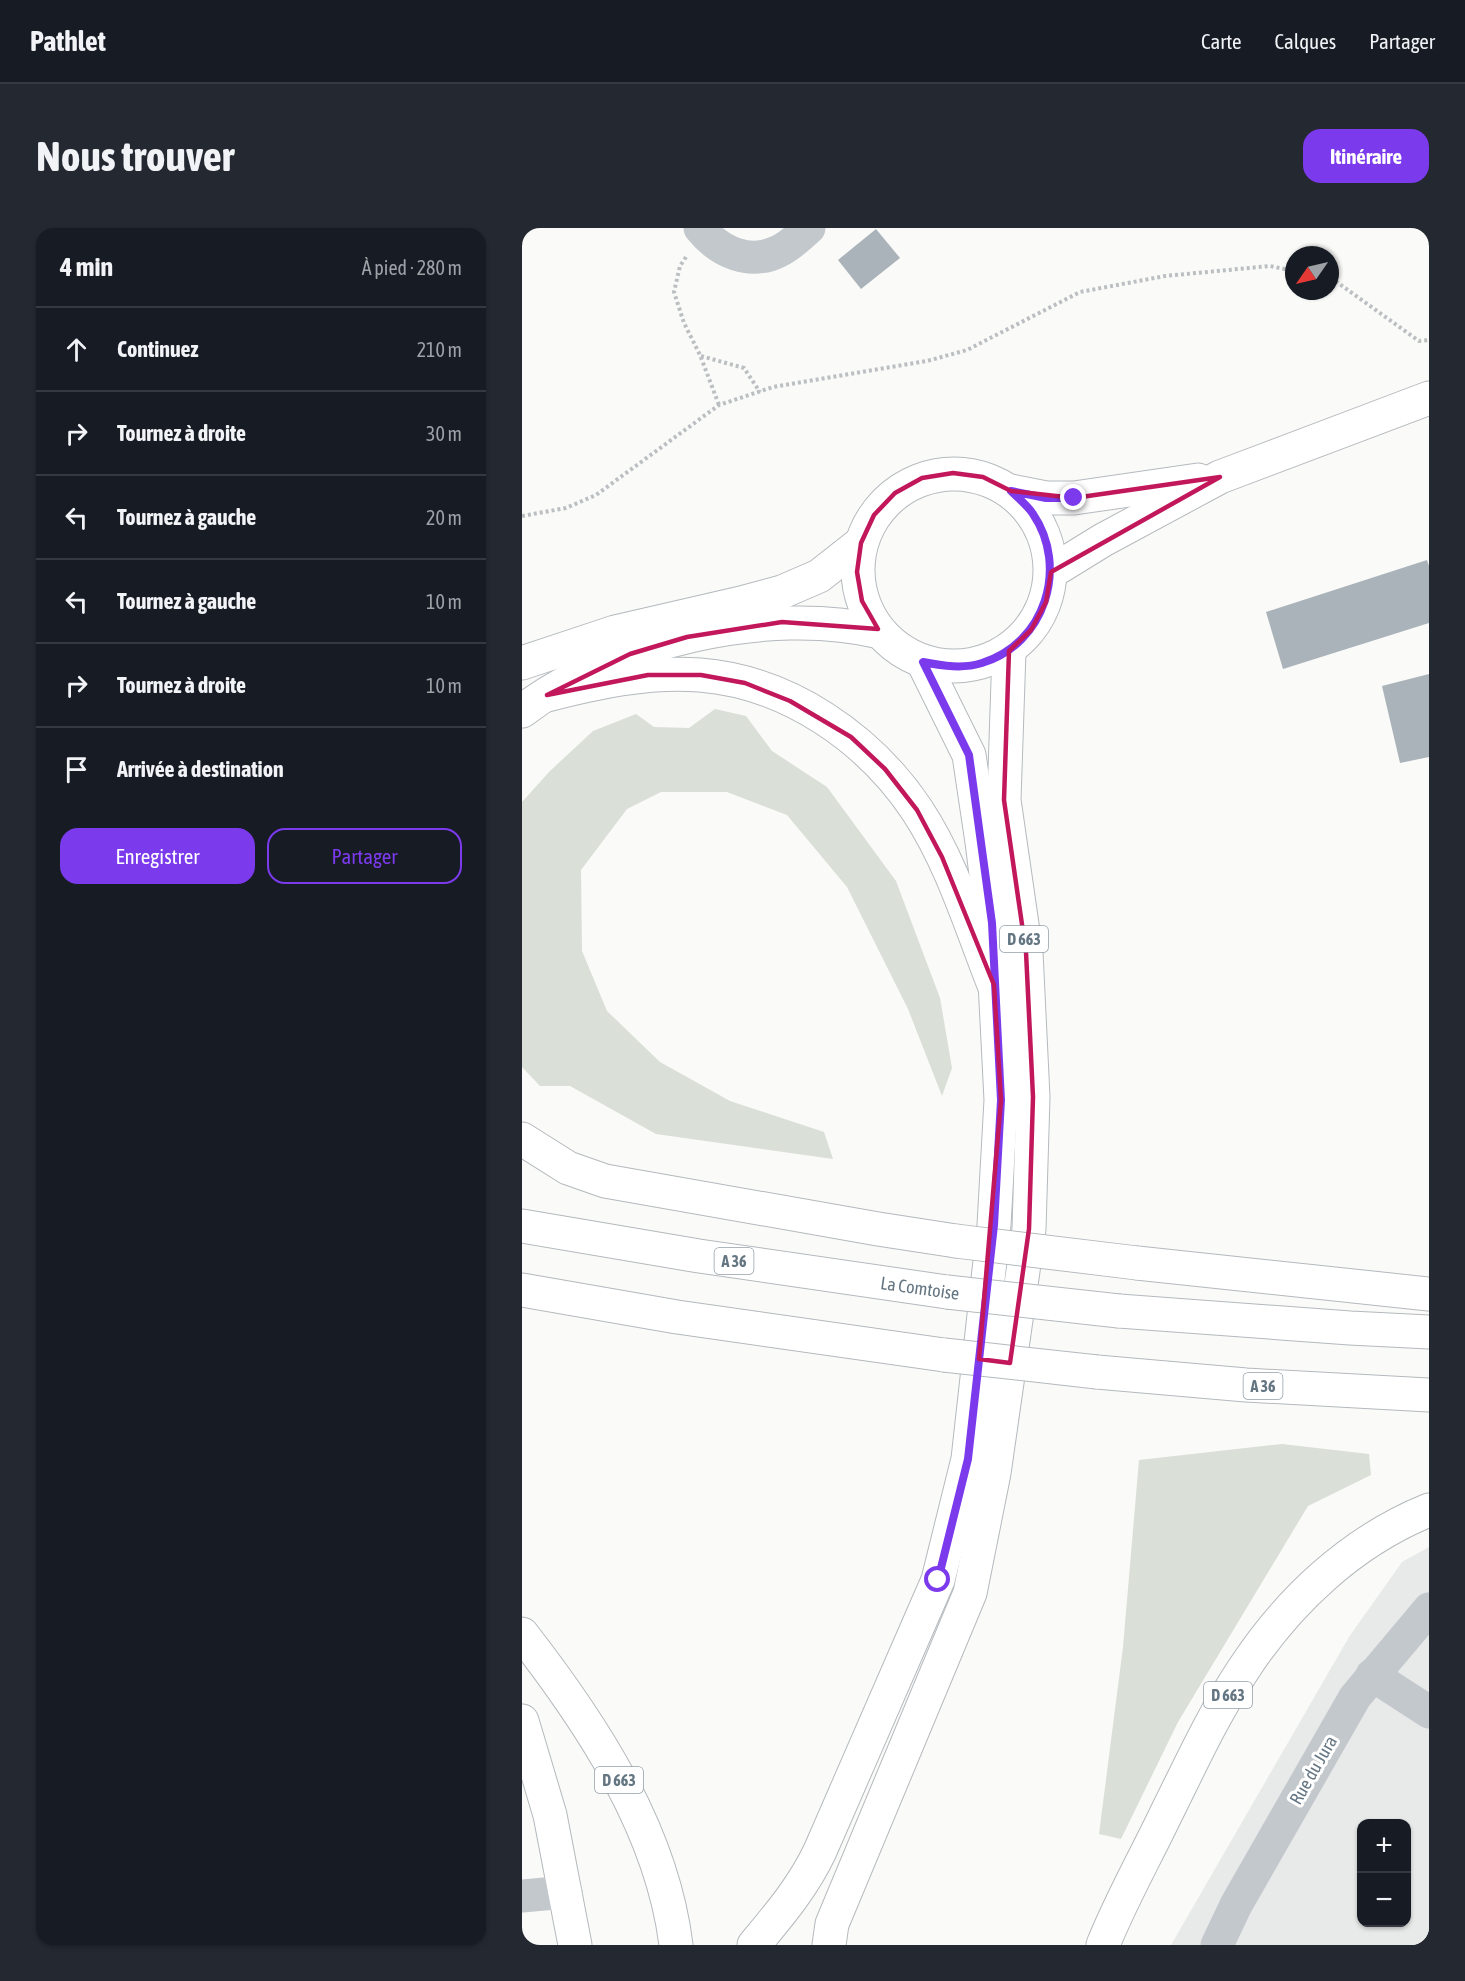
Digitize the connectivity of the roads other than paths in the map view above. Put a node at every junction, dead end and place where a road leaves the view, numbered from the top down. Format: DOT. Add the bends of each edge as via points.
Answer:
graph roads {
  1 [pos="809,228"];
  2 [pos="701,230"];
  3 [pos="1429,398"];
  4 [pos="1220,477"];
  5 [pos="1011,491"];
  6 [pos="861,543"];
  7 [pos="1051,572"];
  8 [pos="880,632"];
  9 [pos="1009,651"];
  10 [pos="923,662"];
  11 [pos="522,663"];
  12 [pos="535,703"];
  13 [pos="994,985"];
  14 [pos="522,1139"];
  15 [pos="522,1226"];
  16 [pos="522,1290"];
  17 [pos="1429,1294"];
  18 [pos="1429,1332"];
  19 [pos="1429,1395"];
  20 [pos="1429,1510"];
  21 [pos="1429,1609"];
  22 [pos="522,1635"];
  23 [pos="1372,1676"];
  24 [pos="1429,1712"];
  25 [pos="522,1721"];
  26 [pos="566,1892"];
  27 [pos="522,1896"];
  28 [pos="1104,1941"];
  29 [pos="575,1945"];
  30 [pos="676,1945"];
  31 [pos="754,1945"];
  32 [pos="829,1945"];
  33 [pos="1217,1945"];
  1 -- 2 [label="street" via="782,250 766,257 741,257 721,249"];
  3 -- 4 [label="main road"];
  4 -- 5 [label="main road" via="1074,498 1046,498"];
  4 -- 7 [label="main road"];
  5 -- 6 [label="main road" via="983,477 953,473 922,478 895,493 874,515"];
  5 -- 7 [label="main road" via="1033,513 1047,541"];
  6 -- 8 [label="main road" via="857,572 862,601"];
  6 -- 11 [label="main road" via="819,576 782,592 615,632"];
  7 -- 9 [label="main road" via="1046,602 1031,630"];
  8 -- 10 [label="main road" via="897,648"];
  8 -- 12 [label="main road" via="813,622 717,631 630,654"];
  9 -- 10 [label="main road" via="972,665 953,667"];
  9 -- 32 [label="main road, D 663" via="1004,800 1026,952 1033,1097 1029,1229 994,1473 970,1593 832,1924"];
  10 -- 13 [label="main road, D 663" via="969,755 992,923"];
  12 -- 13 [label="main road" via="584,685 648,675 701,675 765,690 830,723 885,769 917,810 942,857"];
  13 -- 31 [label="main road, D 663" via="1001,1100 994,1225 968,1459 938,1580 808,1876"];
  14 -- 17 [label="main road, bridge" via="568,1168 605,1181 878,1229 1137,1263"];
  15 -- 18 [label="main road, La Comtoise / A 36, bridge" via="947,1292 1119,1311"];
  16 -- 19 [label="main road, A 36, bridge" via="944,1355 1246,1385"];
  20 -- 28 [label="main road, D 663" via="1385,1530 1352,1554 1293,1605 1264,1640 1221,1707"];
  21 -- 23 [label="street, Rue du Jura"];
  22 -- 30 [label="main road, D 663" via="576,1708 630,1802 668,1896"];
  23 -- 24 [label="street"];
  23 -- 33 [label="street, Rue du Jura" via="1355,1697"];
  25 -- 26 [label="main road" via="550,1815"];
  26 -- 27 [label="street"];
  26 -- 29 [label="main road"];
}
